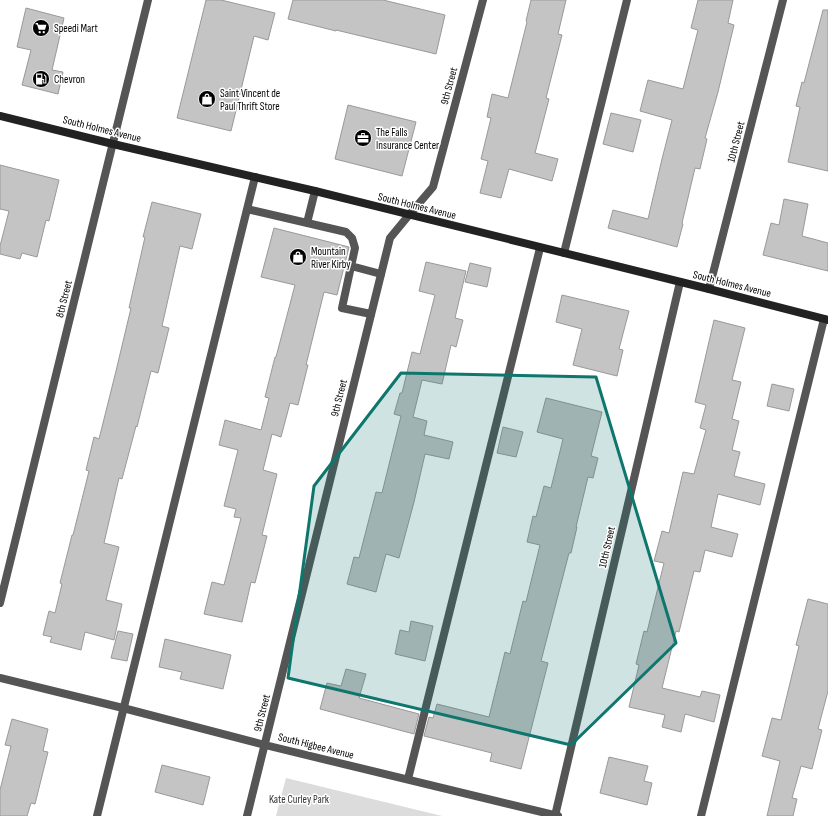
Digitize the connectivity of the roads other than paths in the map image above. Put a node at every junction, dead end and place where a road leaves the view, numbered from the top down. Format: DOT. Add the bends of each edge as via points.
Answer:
graph roads {
  1 [pos="148,0"];
  2 [pos="483,0"];
  3 [pos="627,0"];
  4 [pos="784,0"];
  5 [pos="0,116"];
  6 [pos="113,144"];
  7 [pos="255,177"];
  8 [pos="315,191"];
  9 [pos="247,209"];
  10 [pos="409,215"];
  11 [pos="306,223"];
  12 [pos="540,248"];
  13 [pos="564,253"];
  14 [pos="351,266"];
  15 [pos="381,274"];
  16 [pos="680,282"];
  17 [pos="709,289"];
  18 [pos="371,314"];
  19 [pos="826,320"];
  20 [pos="0,603"];
  21 [pos="0,678"];
  22 [pos="123,708"];
  23 [pos="265,745"];
  24 [pos="408,779"];
  25 [pos="97,816"];
  26 [pos="247,816"];
  27 [pos="556,816"];
  28 [pos="701,816"];
  1 -- 6 [label="street, 8th Street"];
  2 -- 10 [label="street, 9th Street" via="433,187"];
  3 -- 13 [label="street"];
  4 -- 17 [label="street, 10th Street"];
  5 -- 6 [label="main road, South Holmes Avenue"];
  6 -- 7 [label="main road, South Holmes Avenue"];
  6 -- 20 [label="street, 8th Street"];
  7 -- 8 [label="main road, South Holmes Avenue"];
  7 -- 9 [label="street"];
  8 -- 10 [label="main road, South Holmes Avenue"];
  8 -- 11 [label="street"];
  9 -- 11 [label="street"];
  9 -- 22 [label="street"];
  10 -- 12 [label="main road, South Holmes Avenue"];
  10 -- 15 [label="street, 9th Street" via="390,238"];
  11 -- 14 [label="street" via="346,232 356,248"];
  12 -- 13 [label="main road, South Holmes Avenue"];
  12 -- 24 [label="street"];
  13 -- 16 [label="main road, South Holmes Avenue"];
  14 -- 15 [label="street"];
  14 -- 18 [label="street" via="342,308"];
  15 -- 18 [label="street, 9th Street"];
  16 -- 17 [label="main road, South Holmes Avenue"];
  16 -- 27 [label="street, 10th Street"];
  17 -- 19 [label="main road, South Holmes Avenue"];
  18 -- 23 [label="street, 9th Street"];
  19 -- 28 [label="street"];
  21 -- 22 [label="street, South Higbee Avenue"];
  22 -- 23 [label="street, South Higbee Avenue"];
  22 -- 25 [label="street"];
  23 -- 24 [label="street, South Higbee Avenue"];
  23 -- 26 [label="street, 9th Street"];
  24 -- 27 [label="street, South Higbee Avenue"];
}
